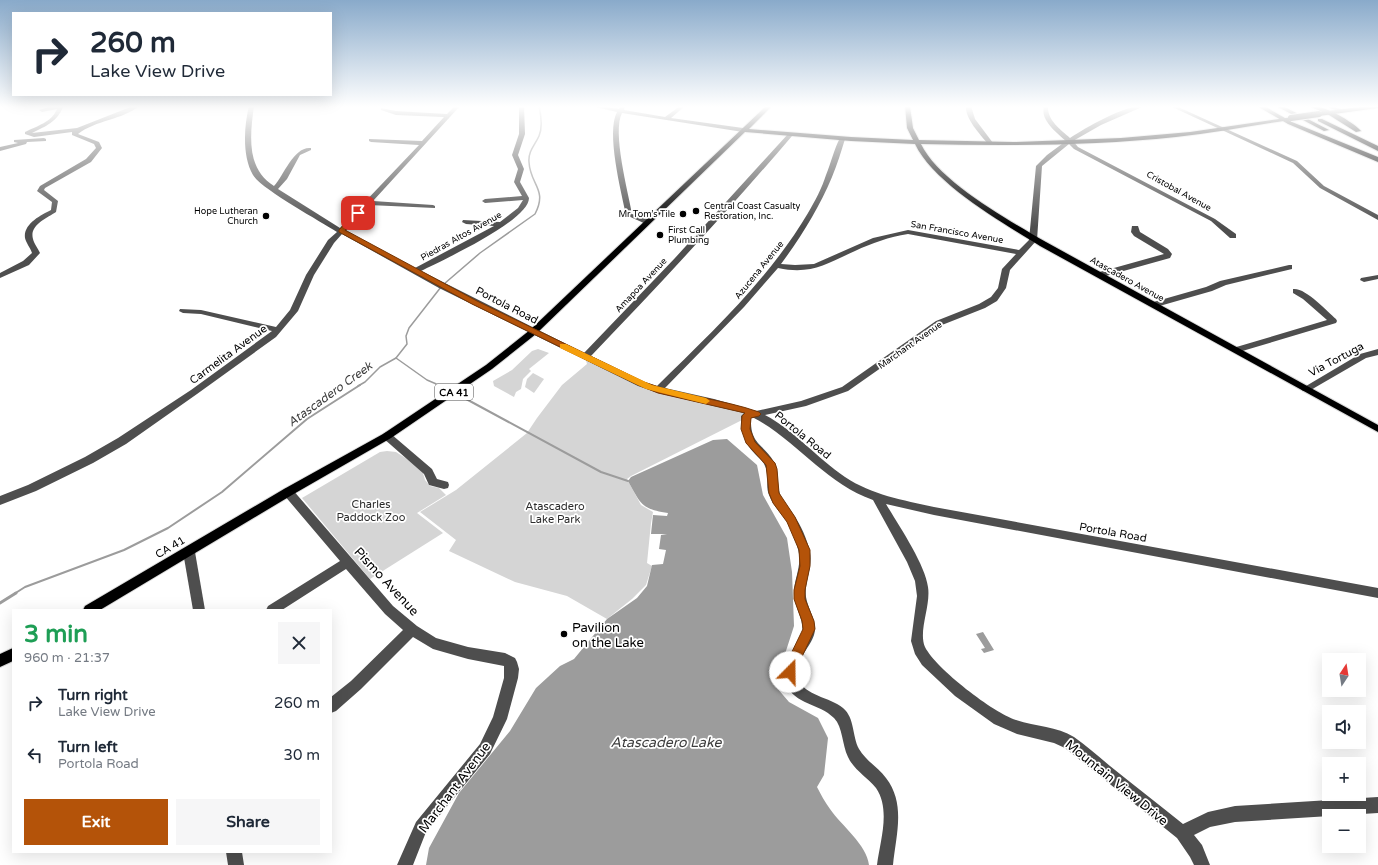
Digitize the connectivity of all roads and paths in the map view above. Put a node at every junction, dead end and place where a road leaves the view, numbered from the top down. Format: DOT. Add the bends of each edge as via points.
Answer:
graph roads {
  1 [pos="10,146"];
  2 [pos="98,146"];
  3 [pos="250,146"];
  4 [pos="420,146"];
  5 [pos="517,146"];
  6 [pos="617,146"];
  7 [pos="726,146"];
  8 [pos="780,146"];
  9 [pos="840,146"];
  10 [pos="920,146"];
  11 [pos="1063,146"];
  12 [pos="1074,146"];
  13 [pos="1261,146"];
  14 [pos="1346,146"];
  15 [pos="1359,146"];
  16 [pos="0,149"];
  17 [pos="309,149"];
  18 [pos="1378,156"];
  19 [pos="1378,160"];
  20 [pos="274,190"];
  21 [pos="526,198"];
  22 [pos="485,201"];
  23 [pos="367,203"];
  24 [pos="433,207"];
  25 [pos="1378,218"];
  26 [pos="466,222"];
  27 [pos="646,222"];
  28 [pos="502,224"];
  29 [pos="1135,228"];
  30 [pos="341,231"];
  31 [pos="1233,236"];
  32 [pos="1033,238"];
  33 [pos="1022,253"];
  34 [pos="776,265"];
  35 [pos="1289,267"];
  36 [pos="415,271"];
  37 [pos="1099,275"];
  38 [pos="0,276"];
  39 [pos="1378,277"];
  40 [pos="1364,280"];
  41 [pos="1296,292"];
  42 [pos="1153,304"];
  43 [pos="184,311"];
  44 [pos="278,330"];
  45 [pos="533,332"];
  46 [pos="1236,350"];
  47 [pos="1378,352"];
  48 [pos="585,357"];
  49 [pos="1306,389"];
  50 [pos="658,390"];
  51 [pos="756,414"];
  52 [pos="1378,429"];
  53 [pos="387,436"];
  54 [pos="444,485"];
  55 [pos="288,492"];
  56 [pos="876,496"];
  57 [pos="0,501"];
  58 [pos="189,552"];
  59 [pos="347,562"];
  60 [pos="1378,593"];
  61 [pos="90,609"];
  62 [pos="199,609"];
  63 [pos="274,609"];
  64 [pos="412,630"];
  65 [pos="12,655"];
  66 [pos="0,661"];
  67 [pos="510,662"];
  68 [pos="332,705"];
  69 [pos="1378,805"];
  70 [pos="1182,833"];
  71 [pos="234,853"];
  72 [pos="236,865"];
  73 [pos="405,865"];
  74 [pos="885,865"];
  75 [pos="1202,865"];
  1 -- 16 [label="street"];
  2 -- 38 [label="street" via="97,154 87,162 42,187 40,191 55,201 55,206 54,211 33,224 29,232 29,239 36,253 26,263"];
  3 -- 20 [label="street, Portola Road" via="253,171 262,182"];
  4 -- 23 [label="street, Carmelita Avenue"];
  5 -- 21 [label="street" via="515,156 520,168 517,182"];
  6 -- 27 [label="street" via="629,215"];
  7 -- 27 [label="main road, CA 41 / CA 41"];
  8 -- 48 [label="street, Amapoa Avenue" via="683,254"];
  9 -- 34 [label="street, Azucena Avenue" via="819,199 800,232"];
  10 -- 32 [label="main road, Atascadero Avenue" via="937,170 954,185 1001,220"];
  11 -- 32 [label="street" via="1039,166"];
  12 -- 31 [label="street, Cristobal Avenue" via="1213,220"];
  13 -- 25 [label="street" via="1295,162 1322,187"];
  14 -- 19 [label="highway"];
  15 -- 18 [label="highway"];
  17 -- 20 [label="street" via="298,154 284,179"];
  20 -- 30 [label="street, Portola Road"];
  21 -- 22 [label="street"];
  21 -- 28 [label="street, Piedras Altos Avenue" via="521,210"];
  23 -- 24 [label="street"];
  23 -- 30 [label="street, Carmelita Avenue"];
  26 -- 28 [label="street"];
  27 -- 45 [label="main road, CA 41 / CA 41"];
  28 -- 36 [label="street, Piedras Altos Avenue"];
  29 -- 37 [label="street" via="1135,232 1166,251 1167,256"];
  30 -- 36 [label="street, Portola Road"];
  30 -- 44 [label="street, Carmelita Avenue" via="310,275 297,307"];
  32 -- 33 [label="street, Marchant Avenue"];
  32 -- 37 [label="main road, Atascadero Avenue"];
  33 -- 34 [label="street, San Francisco Avenue" via="908,232 862,246 813,266 798,268"];
  33 -- 51 [label="street, Marchant Avenue" via="1006,269 999,294 982,306 940,322 845,389 804,404"];
  34 -- 50 [label="street, Azucena Avenue" via="734,316"];
  35 -- 42 [label="street"];
  36 -- 45 [label="street, Portola Road"];
  37 -- 42 [label="main road, Atascadero Avenue"];
  39 -- 40 [label="street"];
  41 -- 46 [label="street" via="1306,297 1333,321"];
  42 -- 46 [label="main road, Atascadero Avenue"];
  43 -- 44 [label="street" via="202,312"];
  44 -- 57 [label="street, Carmelita Avenue" via="206,384 122,441 32,488"];
  45 -- 48 [label="street, Portola Road"];
  45 -- 53 [label="main road, CA 41 / CA 41" via="489,367"];
  46 -- 49 [label="main road, Atascadero Avenue"];
  47 -- 49 [label="street, Via Tortuga" via="1363,356"];
  48 -- 50 [label="street, Portola Road"];
  49 -- 52 [label="main road, Atascadero Avenue"];
  50 -- 51 [label="street, Portola Road"];
  51 -- 56 [label="street, Portola Road" via="785,433 842,481"];
  51 -- 74 [label="street" via="746,416 745,429 751,443 770,463 774,493 792,520 804,550 805,566 799,590 809,629 793,662 790,672 792,682 802,694 838,712 845,723 856,757 872,772 887,793 892,814"];
  53 -- 54 [label="street" via="428,472 432,482"];
  53 -- 55 [label="main road, CA 41 / CA 41"];
  55 -- 58 [label="main road, CA 41 / CA 41"];
  55 -- 59 [label="street, Pismo Avenue"];
  56 -- 60 [label="street, Portola Road" via="934,511"];
  56 -- 70 [label="street, Mountain View Drive" via="921,581 924,592 917,642 923,657 932,668 1001,721 1026,730 1059,736 1070,743"];
  58 -- 61 [label="main road, CA 41 / CA 41"];
  58 -- 62 [label="street"];
  59 -- 63 [label="street"];
  59 -- 64 [label="street, Pismo Avenue" via="389,610"];
  64 -- 67 [label="street, Pismo Avenue" via="432,643"];
  64 -- 68 [label="street"];
  65 -- 66 [label="main road"];
  67 -- 73 [label="street, Marchant Avenue" via="511,678 500,719 485,749 421,827"];
  69 -- 70 [label="street" via="1235,814 1208,820"];
  70 -- 75 [label="street, Mountain View Drive" via="1196,851"];
  71 -- 72 [label="street"];
}
